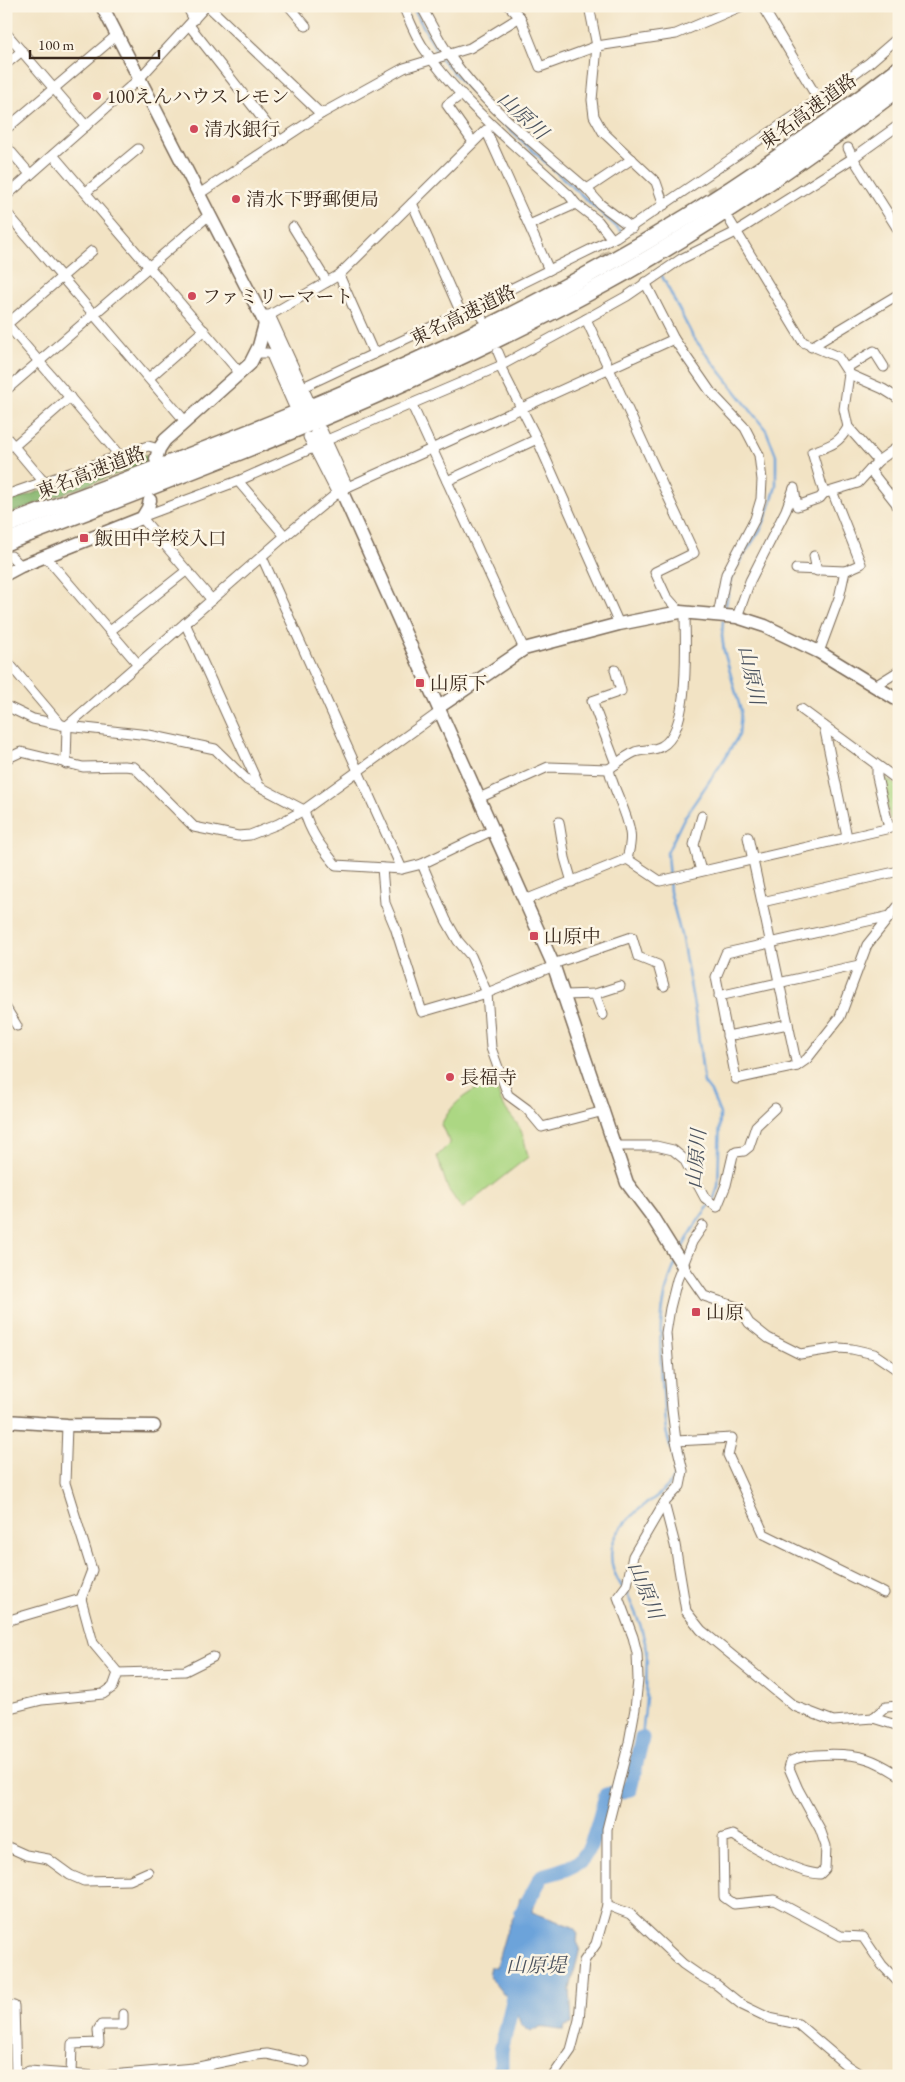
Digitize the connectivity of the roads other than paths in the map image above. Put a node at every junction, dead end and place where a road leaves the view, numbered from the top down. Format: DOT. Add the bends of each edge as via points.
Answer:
graph roads {
  1 [pos="102,6"];
  2 [pos="187,6"];
  3 [pos="207,6"];
  4 [pos="290,6"];
  5 [pos="403,6"];
  6 [pos="421,6"];
  7 [pos="509,6"];
  8 [pos="589,6"];
  9 [pos="742,6"];
  10 [pos="762,6"];
  11 [pos="520,17"];
  12 [pos="191,22"];
  13 [pos="306,26"];
  14 [pos="6,33"];
  15 [pos="117,36"];
  16 [pos="899,37"];
  17 [pos="597,46"];
  18 [pos="22,51"];
  19 [pos="440,57"];
  20 [pos="6,64"];
  21 [pos="899,69"];
  22 [pos="139,79"];
  23 [pos="899,88"];
  24 [pos="54,90"];
  25 [pos="462,94"];
  26 [pos="818,100"];
  27 [pos="824,109"];
  28 [pos="321,114"];
  29 [pos="899,125"];
  30 [pos="86,126"];
  31 [pos="489,127"];
  32 [pos="6,129"];
  33 [pos="280,141"];
  34 [pos="473,142"];
  35 [pos="6,146"];
  36 [pos="848,148"];
  37 [pos="138,149"];
  38 [pos="53,155"];
  39 [pos="853,158"];
  40 [pos="632,159"];
  41 [pos="30,174"];
  42 [pos="705,178"];
  43 [pos="710,187"];
  44 [pos="587,189"];
  45 [pos="86,192"];
  46 [pos="199,194"];
  47 [pos="6,196"];
  48 [pos="412,203"];
  49 [pos="576,204"];
  50 [pos="664,206"];
  51 [pos="6,212"];
  52 [pos="209,214"];
  53 [pos="730,221"];
  54 [pos="529,226"];
  55 [pos="293,227"];
  56 [pos="629,229"];
  57 [pos="899,231"];
  58 [pos="736,232"];
  59 [pos="614,238"];
  60 [pos="92,251"];
  61 [pos="150,266"];
  62 [pos="549,270"];
  63 [pos="339,275"];
  64 [pos="62,276"];
  65 [pos="327,282"];
  66 [pos="645,282"];
  67 [pos="622,287"];
  68 [pos="899,294"];
  69 [pos="626,296"];
  70 [pos="476,306"];
  71 [pos="461,313"];
  72 [pos="95,315"];
  73 [pos="266,318"];
  74 [pos="482,318"];
  75 [pos="586,319"];
  76 [pos="6,324"];
  77 [pos="204,330"];
  78 [pos="674,339"];
  79 [pos="811,347"];
  80 [pos="498,352"];
  81 [pos="256,353"];
  82 [pos="374,354"];
  83 [pos="40,362"];
  84 [pos="502,365"];
  85 [pos="884,367"];
  86 [pos="610,370"];
  87 [pos="847,371"];
  88 [pos="240,373"];
  89 [pos="149,378"];
  90 [pos="303,387"];
  91 [pos="6,390"];
  92 [pos="70,397"];
  93 [pos="899,399"];
  94 [pos="301,401"];
  95 [pos="412,404"];
  96 [pos="522,409"];
  97 [pos="185,421"];
  98 [pos="848,427"];
  99 [pos="318,435"];
  100 [pos="6,437"];
  101 [pos="537,439"];
  102 [pos="14,446"];
  103 [pos="899,446"];
  104 [pos="313,448"];
  105 [pos="432,449"];
  106 [pos="157,454"];
  107 [pos="120,456"];
  108 [pos="878,461"];
  109 [pos="870,470"];
  110 [pos="43,481"];
  111 [pos="238,481"];
  112 [pos="447,481"];
  113 [pos="342,490"];
  114 [pos="828,492"];
  115 [pos="6,495"];
  116 [pos="150,500"];
  117 [pos="899,510"];
  118 [pos="143,517"];
  119 [pos="6,526"];
  120 [pos="285,536"];
  121 [pos="9,549"];
  122 [pos="814,556"];
  123 [pos="262,557"];
  124 [pos="47,558"];
  125 [pos="21,566"];
  126 [pos="796,569"];
  127 [pos="186,571"];
  128 [pos="817,571"];
  129 [pos="846,571"];
  130 [pos="6,574"];
  131 [pos="212,600"];
  132 [pos="682,612"];
  133 [pos="718,615"];
  134 [pos="737,617"];
  135 [pos="185,623"];
  136 [pos="619,624"];
  137 [pos="110,631"];
  138 [pos="524,650"];
  139 [pos="819,652"];
  140 [pos="6,660"];
  141 [pos="138,664"];
  142 [pos="616,670"];
  143 [pos="899,671"];
  144 [pos="875,686"];
  145 [pos="899,701"];
  146 [pos="6,706"];
  147 [pos="440,709"];
  148 [pos="801,709"];
  149 [pos="64,725"];
  150 [pos="824,726"];
  151 [pos="6,759"];
  152 [pos="66,764"];
  153 [pos="612,766"];
  154 [pos="877,766"];
  155 [pos="358,771"];
  156 [pos="899,782"];
  157 [pos="259,786"];
  158 [pos="479,798"];
  159 [pos="304,810"];
  160 [pos="702,816"];
  161 [pos="559,822"];
  162 [pos="899,826"];
  163 [pos="889,828"];
  164 [pos="493,830"];
  165 [pos="748,837"];
  166 [pos="848,837"];
  167 [pos="627,859"];
  168 [pos="753,859"];
  169 [pos="422,864"];
  170 [pos="382,868"];
  171 [pos="402,869"];
  172 [pos="701,871"];
  173 [pos="899,871"];
  174 [pos="572,882"];
  175 [pos="525,900"];
  176 [pos="762,902"];
  177 [pos="899,904"];
  178 [pos="890,916"];
  179 [pos="771,942"];
  180 [pos="554,965"];
  181 [pos="859,965"];
  182 [pos="780,982"];
  183 [pos="620,986"];
  184 [pos="664,986"];
  185 [pos="487,993"];
  186 [pos="595,994"];
  187 [pos="565,995"];
  188 [pos="719,996"];
  189 [pos="6,1008"];
  190 [pos="603,1015"];
  191 [pos="788,1024"];
  192 [pos="17,1026"];
  193 [pos="727,1036"];
  194 [pos="797,1066"];
  195 [pos="774,1108"];
  196 [pos="604,1111"];
  197 [pos="616,1146"];
  198 [pos="703,1226"];
  199 [pos="683,1266"];
  200 [pos="899,1371"];
  201 [pos="6,1421"];
  202 [pos="67,1426"];
  203 [pos="154,1426"];
  204 [pos="676,1441"];
  205 [pos="664,1503"];
  206 [pos="884,1593"];
  207 [pos="81,1599"];
  208 [pos="6,1621"];
  209 [pos="213,1657"];
  210 [pos="118,1673"];
  211 [pos="899,1706"];
  212 [pos="6,1709"];
  213 [pos="874,1718"];
  214 [pos="899,1726"];
  215 [pos="899,1774"];
  216 [pos="6,1846"];
  217 [pos="148,1872"];
  218 [pos="607,1905"];
  219 [pos="899,1983"];
  220 [pos="6,2004"];
  221 [pos="122,2014"];
  222 [pos="305,2062"];
  223 [pos="194,2068"];
  224 [pos="31,2073"];
  225 [pos="71,2074"];
  226 [pos="18,2076"];
  227 [pos="98,2076"];
  228 [pos="203,2076"];
  229 [pos="553,2076"];
  230 [pos="863,2076"];
  1 -- 15 [label="street"];
  2 -- 12 [label="street"];
  3 -- 12 [label="street"];
  3 -- 28 [label="street"];
  4 -- 13 [label="street"];
  5 -- 19 [label="street" via="417,37"];
  6 -- 19 [label="street"];
  7 -- 11 [label="street"];
  8 -- 17 [label="street"];
  9 -- 17 [label="street" via="676,34"];
  10 -- 26 [label="street"];
  11 -- 17 [label="street" via="540,67"];
  11 -- 19 [label="street" via="470,48"];
  12 -- 22 [label="street"];
  12 -- 33 [label="street"];
  14 -- 18 [label="street"];
  15 -- 22 [label="street"];
  15 -- 24 [label="street"];
  16 -- 26 [label="street"];
  17 -- 40 [label="street" via="592,100 594,116 603,132"];
  18 -- 20 [label="street"];
  18 -- 24 [label="street"];
  19 -- 25 [label="street"];
  19 -- 28 [label="street" via="404,68"];
  19 -- 44 [label="street" via="465,76 499,112"];
  21 -- 119 [label="highway, 東名高速道路" via="786,153 713,200 598,269 508,316 318,404"];
  22 -- 30 [label="street"];
  22 -- 46 [label="street"];
  23 -- 121 [label="highway, 東名高速道路" via="727,211 605,283 433,370"];
  24 -- 30 [label="street"];
  24 -- 32 [label="street"];
  25 -- 31 [label="street"];
  25 -- 34 [label="street" via="447,105"];
  26 -- 27 [label="street"];
  26 -- 42 [label="street"];
  28 -- 33 [label="street"];
  29 -- 39 [label="street"];
  30 -- 38 [label="street"];
  31 -- 34 [label="street"];
  31 -- 49 [label="street"];
  31 -- 54 [label="street"];
  33 -- 46 [label="street"];
  34 -- 48 [label="street"];
  35 -- 41 [label="street"];
  36 -- 39 [label="street"];
  37 -- 45 [label="street"];
  38 -- 41 [label="street"];
  38 -- 45 [label="street"];
  39 -- 57 [label="street"];
  39 -- 58 [label="street"];
  40 -- 44 [label="street"];
  40 -- 50 [label="street" via="656,182"];
  41 -- 47 [label="street"];
  42 -- 43 [label="street"];
  42 -- 50 [label="street"];
  44 -- 56 [label="street"];
  45 -- 61 [label="street"];
  46 -- 52 [label="street"];
  48 -- 63 [label="street"];
  48 -- 71 [label="street"];
  49 -- 54 [label="street"];
  49 -- 59 [label="street"];
  50 -- 56 [label="street"];
  51 -- 64 [label="street"];
  52 -- 61 [label="street"];
  52 -- 73 [label="street"];
  53 -- 58 [label="street"];
  54 -- 62 [label="street"];
  55 -- 65 [label="street"];
  56 -- 59 [label="street"];
  58 -- 66 [label="street" via="681,258"];
  58 -- 79 [label="street" via="803,342"];
  59 -- 62 [label="street" via="603,249"];
  60 -- 64 [label="street"];
  61 -- 72 [label="street"];
  61 -- 77 [label="street"];
  62 -- 70 [label="street"];
  63 -- 65 [label="street"];
  63 -- 82 [label="street"];
  64 -- 72 [label="street"];
  64 -- 76 [label="street"];
  65 -- 73 [label="street"];
  66 -- 69 [label="street"];
  66 -- 78 [label="street"];
  67 -- 69 [label="street"];
  68 -- 79 [label="street"];
  69 -- 75 [label="street"];
  70 -- 71 [label="street"];
  70 -- 74 [label="street"];
  71 -- 82 [label="street"];
  72 -- 83 [label="street"];
  72 -- 89 [label="street"];
  73 -- 81 [label="street"];
  73 -- 90 [label="street"];
  73 -- 94 [label="street"];
  75 -- 84 [label="street"];
  75 -- 86 [label="street"];
  76 -- 83 [label="street"];
  77 -- 88 [label="street"];
  77 -- 89 [label="street"];
  78 -- 86 [label="street"];
  78 -- 133 [label="street" via="710,391 745,428 759,456 761,499 755,519 726,574"];
  79 -- 87 [label="street" via="838,358"];
  80 -- 84 [label="street"];
  81 -- 88 [label="street"];
  81 -- 94 [label="street" via="272,355"];
  82 -- 90 [label="street"];
  83 -- 91 [label="street"];
  83 -- 92 [label="street"];
  84 -- 95 [label="street"];
  84 -- 96 [label="street"];
  85 -- 87 [label="street" via="874,351"];
  86 -- 96 [label="street"];
  86 -- 132 [label="street" via="694,553 655,572 666,596"];
  87 -- 93 [label="street"];
  87 -- 98 [label="street" via="844,409"];
  88 -- 97 [label="street"];
  89 -- 97 [label="street"];
  90 -- 94 [label="street"];
  92 -- 102 [label="street"];
  92 -- 107 [label="street"];
  95 -- 99 [label="street"];
  95 -- 105 [label="street"];
  96 -- 101 [label="street"];
  96 -- 105 [label="street"];
  97 -- 106 [label="street" via="165,440"];
  98 -- 108 [label="street"];
  98 -- 114 [label="street" via="842,438 812,452"];
  99 -- 104 [label="street"];
  99 -- 113 [label="street"];
  100 -- 102 [label="street"];
  101 -- 112 [label="street"];
  101 -- 136 [label="street"];
  102 -- 110 [label="street"];
  103 -- 108 [label="street"];
  104 -- 111 [label="street"];
  104 -- 113 [label="street"];
  105 -- 112 [label="street"];
  105 -- 113 [label="street"];
  106 -- 107 [label="street" via="148,446"];
  107 -- 110 [label="street"];
  108 -- 109 [label="street"];
  109 -- 114 [label="street" via="858,483"];
  109 -- 117 [label="street"];
  110 -- 115 [label="street"];
  111 -- 118 [label="street"];
  111 -- 120 [label="street"];
  112 -- 138 [label="street"];
  113 -- 120 [label="street"];
  113 -- 147 [label="street"];
  114 -- 129 [label="street" via="861,564"];
  114 -- 134 [label="street" via="797,506 794,488 750,581"];
  116 -- 118 [label="street"];
  118 -- 124 [label="street"];
  118 -- 127 [label="street"];
  120 -- 123 [label="street"];
  121 -- 125 [label="street"];
  122 -- 128 [label="street"];
  123 -- 131 [label="street"];
  123 -- 155 [label="street"];
  124 -- 125 [label="street"];
  124 -- 137 [label="street"];
  125 -- 130 [label="street"];
  126 -- 128 [label="street"];
  127 -- 131 [label="street"];
  127 -- 137 [label="street"];
  128 -- 129 [label="street"];
  129 -- 139 [label="street"];
  131 -- 135 [label="street"];
  132 -- 133 [label="street"];
  132 -- 136 [label="street"];
  132 -- 153 [label="street" via="686,677 677,726 670,741 660,747 636,752"];
  133 -- 134 [label="street"];
  134 -- 139 [label="street" via="765,626"];
  135 -- 141 [label="street"];
  135 -- 157 [label="street"];
  136 -- 138 [label="street"];
  137 -- 141 [label="street"];
  138 -- 147 [label="street"];
  139 -- 144 [label="street"];
  140 -- 149 [label="street"];
  141 -- 149 [label="street"];
  142 -- 153 [label="street" via="621,691 592,701"];
  143 -- 144 [label="street"];
  144 -- 145 [label="street"];
  146 -- 149 [label="street" via="33,719"];
  147 -- 155 [label="street"];
  147 -- 158 [label="street"];
  148 -- 150 [label="street"];
  149 -- 152 [label="street"];
  149 -- 157 [label="street" via="148,735 215,749 247,780"];
  150 -- 154 [label="street"];
  150 -- 166 [label="street"];
  151 -- 152 [label="street" via="21,752"];
  152 -- 159 [label="street" via="134,767 194,827 238,836 278,824"];
  153 -- 158 [label="street" via="548,767"];
  153 -- 167 [label="street" via="611,783 630,830"];
  154 -- 156 [label="street"];
  154 -- 163 [label="street" via="876,777"];
  155 -- 159 [label="street"];
  155 -- 171 [label="street"];
  157 -- 159 [label="street"];
  158 -- 164 [label="street"];
  159 -- 170 [label="street" via="317,842 336,865"];
  160 -- 172 [label="street" via="694,845"];
  161 -- 174 [label="street"];
  162 -- 163 [label="street"];
  163 -- 166 [label="street"];
  164 -- 169 [label="street"];
  164 -- 175 [label="street"];
  165 -- 168 [label="street"];
  166 -- 168 [label="street"];
  167 -- 172 [label="street" via="660,881"];
  167 -- 174 [label="street"];
  168 -- 172 [label="street"];
  168 -- 176 [label="street"];
  169 -- 171 [label="street"];
  169 -- 185 [label="street" via="446,920 471,956"];
  170 -- 171 [label="street"];
  170 -- 185 [label="street" via="385,903 422,1012"];
  173 -- 176 [label="street"];
  174 -- 175 [label="street"];
  175 -- 180 [label="street"];
  176 -- 179 [label="street"];
  177 -- 178 [label="street"];
  178 -- 179 [label="street"];
  178 -- 181 [label="street" via="867,945"];
  179 -- 182 [label="street"];
  179 -- 188 [label="street" via="726,952 716,977"];
  180 -- 184 [label="street" via="632,937 638,957 658,965"];
  180 -- 185 [label="street"];
  180 -- 187 [label="street"];
  181 -- 182 [label="street"];
  181 -- 194 [label="street" via="840,1016 807,1060"];
  182 -- 188 [label="street"];
  182 -- 191 [label="street"];
  183 -- 186 [label="street"];
  185 -- 196 [label="street" via="491,1048 508,1094 542,1126"];
  186 -- 187 [label="street"];
  186 -- 190 [label="street"];
  187 -- 196 [label="street"];
  188 -- 193 [label="street"];
  189 -- 192 [label="street"];
  191 -- 193 [label="street"];
  191 -- 194 [label="street"];
  193 -- 194 [label="street" via="736,1079"];
  195 -- 197 [label="street" via="756,1126 748,1148 733,1155 717,1206 704,1198 684,1159 672,1150 656,1146"];
  196 -- 197 [label="street"];
  197 -- 199 [label="street" via="627,1183"];
  198 -- 199 [label="street" via="692,1242"];
  199 -- 200 [label="street" via="704,1296 740,1308 750,1323 768,1338 800,1354 852,1349 874,1354"];
  199 -- 204 [label="street" via="666,1333"];
  201 -- 202 [label="street"];
  202 -- 203 [label="street"];
  202 -- 207 [label="street" via="65,1483 92,1570"];
  204 -- 205 [label="street" via="683,1470 680,1486"];
  204 -- 206 [label="street" via="732,1438 728,1455 764,1534"];
  205 -- 213 [label="street" via="675,1544 686,1611 700,1630 794,1706 833,1721"];
  205 -- 218 [label="street" via="633,1556 627,1585 618,1596 637,1653 638,1680 629,1742 607,1829"];
  207 -- 208 [label="street"];
  207 -- 210 [label="street" via="93,1643"];
  209 -- 210 [label="street" via="185,1672"];
  210 -- 212 [label="street" via="113,1687 103,1694 42,1700"];
  211 -- 213 [label="street" via="886,1707"];
  213 -- 214 [label="street"];
  215 -- 219 [label="street" via="859,1756 797,1757 789,1768 826,1846 825,1869 820,1874 810,1874 732,1835 723,1838 722,1888 724,1897 734,1904 774,1900 841,1936 863,1937"];
  216 -- 217 [label="street" via="26,1855 48,1859 84,1881 130,1880"];
  218 -- 229 [label="street" via="596,1944 584,1960 579,2020 571,2050"];
  218 -- 230 [label="street" via="630,1914 683,1964 718,1985 742,2005 769,2018 798,2024"];
  220 -- 226 [label="street" via="14,2006"];
  221 -- 225 [label="street" via="123,2025 101,2025 99,2043 72,2044"];
  222 -- 223 [label="street" via="268,2054"];
  223 -- 227 [label="street"];
  223 -- 228 [label="street"];
  224 -- 225 [label="street"];
  224 -- 226 [label="street"];
  225 -- 227 [label="street"];
}
